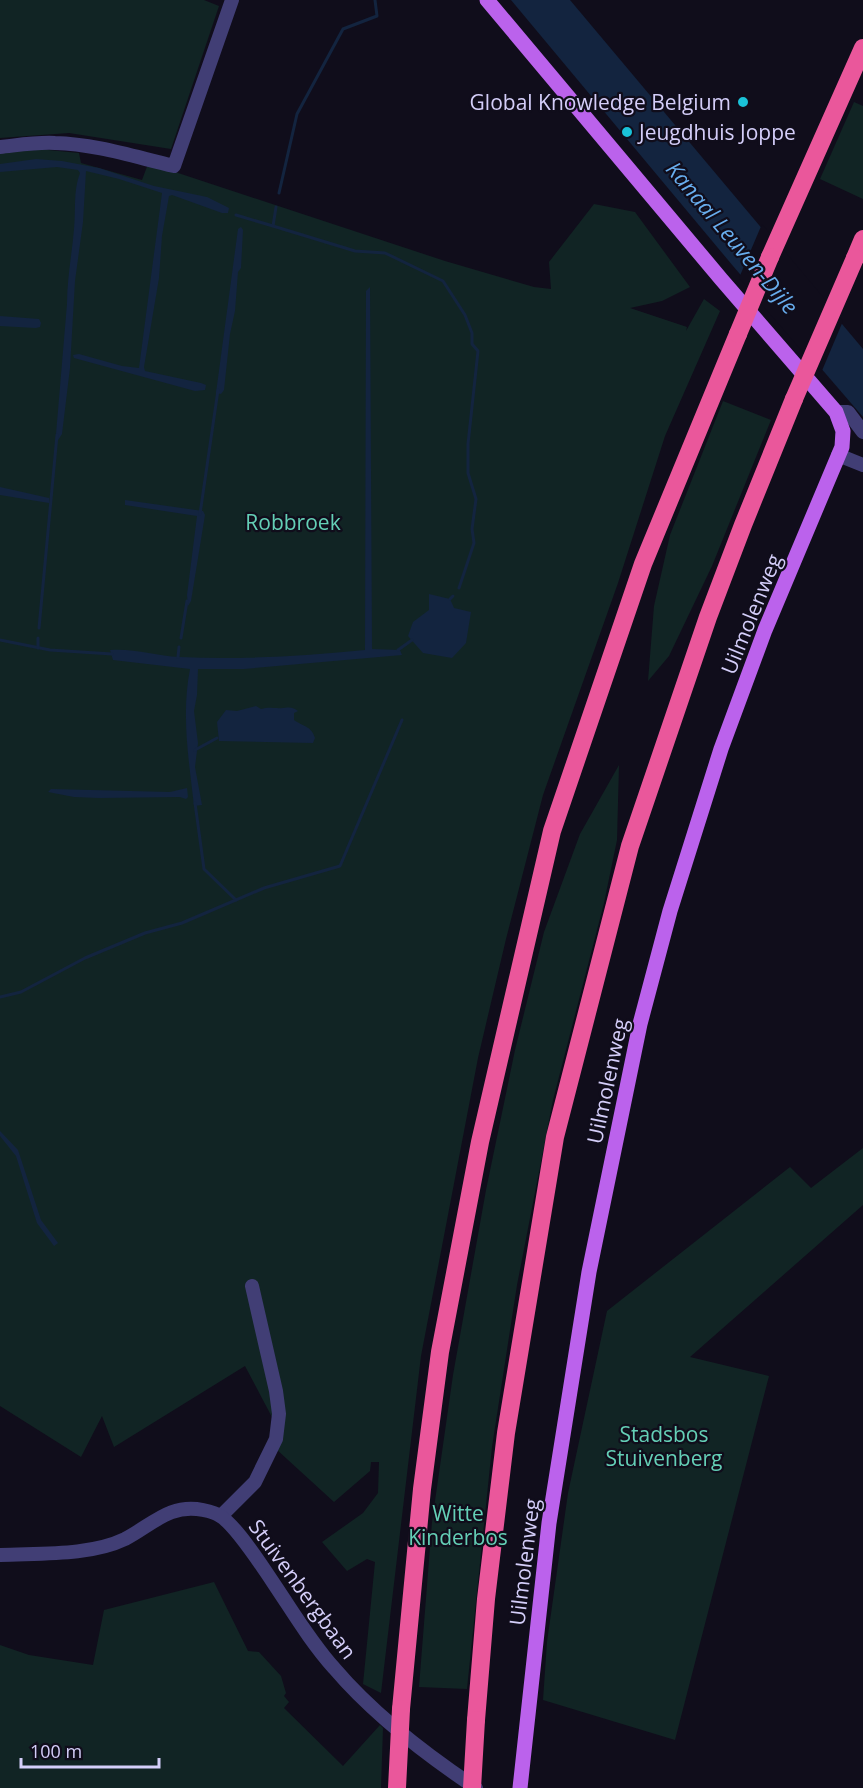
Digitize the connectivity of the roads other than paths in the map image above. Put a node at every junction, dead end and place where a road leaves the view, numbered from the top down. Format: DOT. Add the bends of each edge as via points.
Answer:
graph roads {
  1 [pos="232,0"];
  2 [pos="487,0"];
  3 [pos="863,48"];
  4 [pos="0,147"];
  5 [pos="863,239"];
  6 [pos="836,412"];
  7 [pos="863,432"];
  8 [pos="838,455"];
  9 [pos="863,465"];
  10 [pos="252,1286"];
  11 [pos="221,1516"];
  12 [pos="0,1555"];
  13 [pos="397,1788"];
  14 [pos="474,1788"];
  15 [pos="520,1788"];
  1 -- 4 [label="street" via="174,166 69,144"];
  2 -- 6 [label="main road"];
  3 -- 13 [label="highway, bridge" via="804,177 644,564 552,831 480,1142 440,1352 422,1489"];
  5 -- 14 [label="highway, bridge" via="794,399 708,617 630,846 555,1137 506,1432 486,1599"];
  6 -- 7 [label="street" via="848,412"];
  6 -- 8 [label="main road, Uilmolenweg" via="843,431"];
  8 -- 9 [label="street"];
  8 -- 15 [label="main road, Uilmolenweg" via="721,748 670,911 640,1024 589,1272 558,1466"];
  10 -- 11 [label="street" via="276,1391 276,1439 255,1482"];
  11 -- 12 [label="street, Stuivenbergbaan" via="203,1510 170,1511 105,1547"];
  11 -- 14 [label="street, Stuivenbergbaan" via="334,1668 386,1720"];
}
